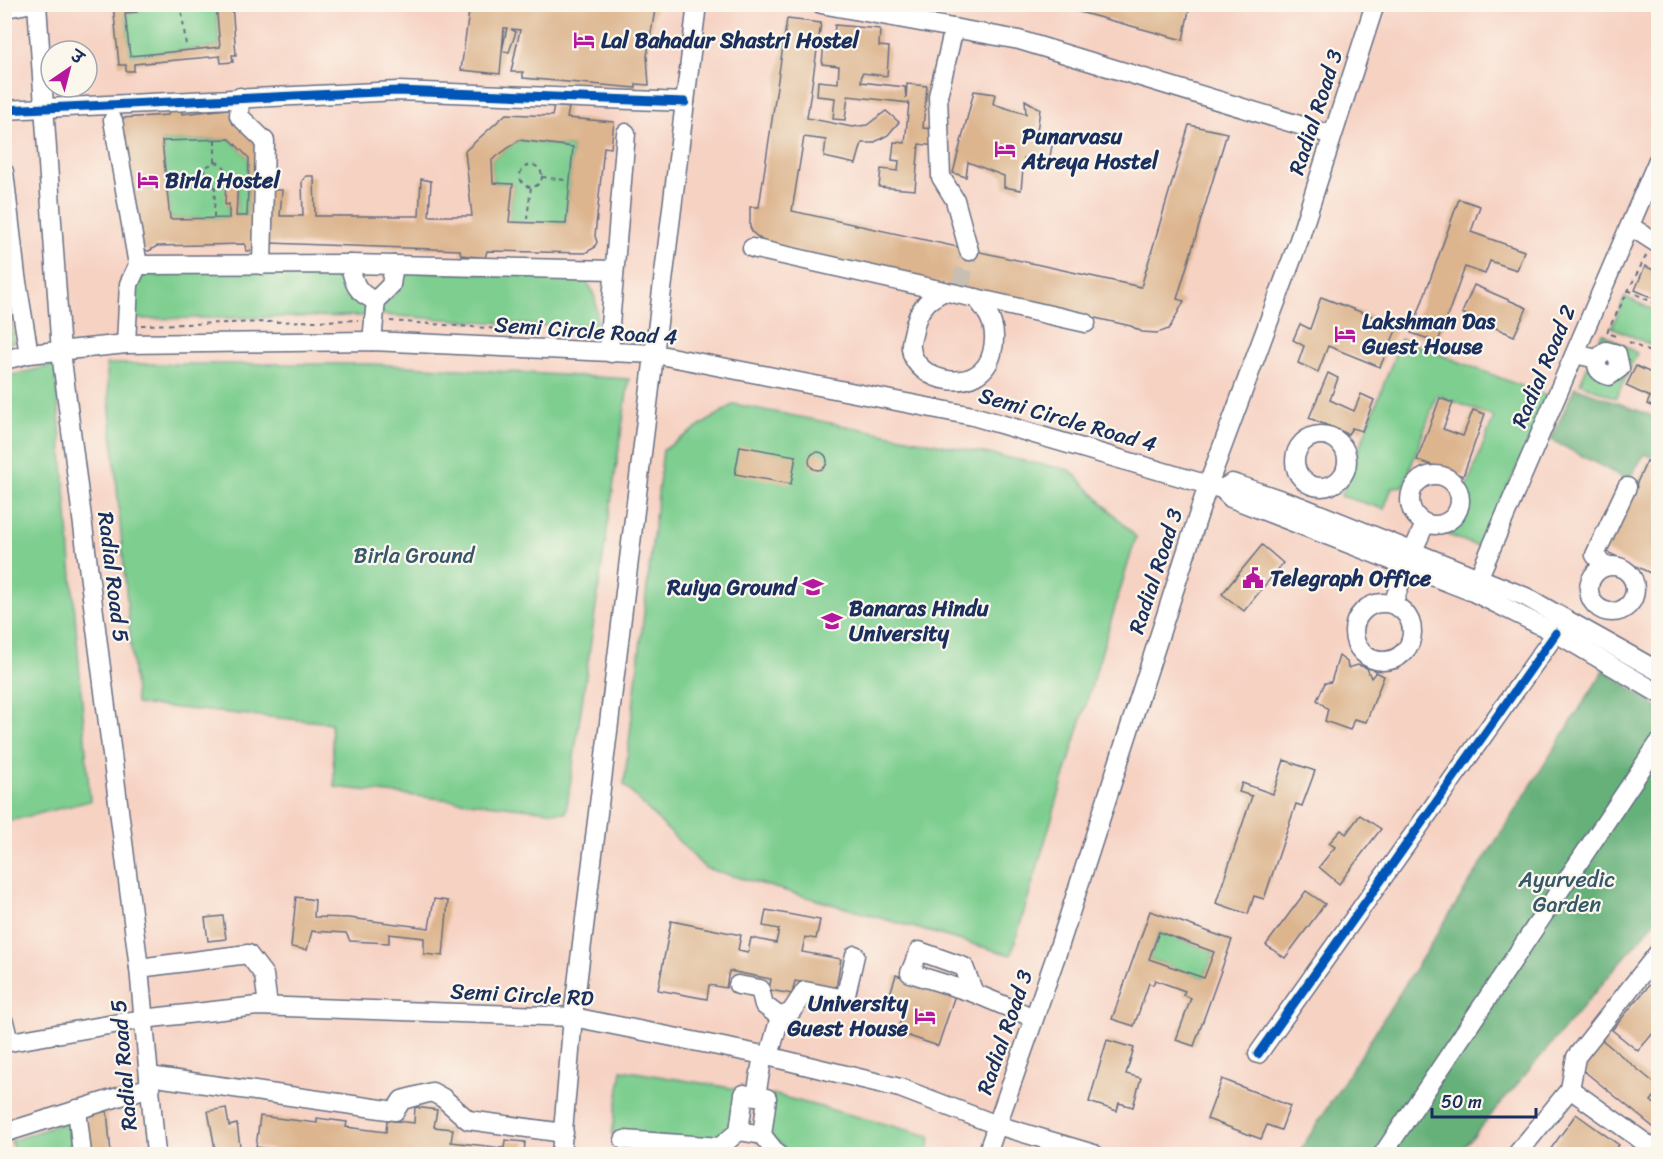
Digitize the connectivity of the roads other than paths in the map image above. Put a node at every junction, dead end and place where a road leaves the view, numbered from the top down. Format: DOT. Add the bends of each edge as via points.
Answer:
graph roads {
  1 [pos="28,4"];
  2 [pos="37,4"];
  3 [pos="697,4"];
  4 [pos="821,4"];
  5 [pos="1373,5"];
  6 [pos="5,9"];
  7 [pos="954,28"];
  8 [pos="240,97"];
  9 [pos="686,102"];
  10 [pos="44,107"];
  11 [pos="4,110"];
  12 [pos="113,120"];
  13 [pos="626,133"];
  14 [pos="1332,135"];
  15 [pos="1659,160"];
  16 [pos="4,172"];
  17 [pos="1630,226"];
  18 [pos="1656,243"];
  19 [pos="752,248"];
  20 [pos="969,250"];
  21 [pos="350,264"];
  22 [pos="138,265"];
  23 [pos="262,265"];
  24 [pos="394,265"];
  25 [pos="615,270"];
  26 [pos="10,276"];
  27 [pos="960,293"];
  28 [pos="376,300"];
  29 [pos="1086,323"];
  30 [pos="372,341"];
  31 [pos="126,344"];
  32 [pos="61,352"];
  33 [pos="611,353"];
  34 [pos="29,354"];
  35 [pos="655,354"];
  36 [pos="1575,354"];
  37 [pos="4,360"];
  38 [pos="1626,371"];
  39 [pos="944,378"];
  40 [pos="938,409"];
  41 [pos="1312,485"];
  42 [pos="1215,487"];
  43 [pos="1627,487"];
  44 [pos="1299,515"];
  45 [pos="1425,524"];
  46 [pos="1409,558"];
  47 [pos="1604,567"];
  48 [pos="1476,585"];
  49 [pos="1393,604"];
  50 [pos="1603,610"];
  51 [pos="1556,633"];
  52 [pos="1586,640"];
  53 [pos="1659,671"];
  54 [pos="1659,693"];
  55 [pos="1659,744"];
  56 [pos="1659,953"];
  57 [pos="855,955"];
  58 [pos="139,968"];
  59 [pos="738,985"];
  60 [pos="974,993"];
  61 [pos="268,1006"];
  62 [pos="573,1017"];
  63 [pos="780,1017"];
  64 [pos="1034,1018"];
  65 [pos="143,1019"];
  66 [pos="4,1022"];
  67 [pos="7,1042"];
  68 [pos="1258,1054"];
  69 [pos="766,1055"];
  70 [pos="149,1082"];
  71 [pos="1570,1089"];
  72 [pos="756,1096"];
  73 [pos="77,1109"];
  74 [pos="997,1125"];
  75 [pos="739,1131"];
  76 [pos="4,1132"];
  77 [pos="564,1133"];
  78 [pos="762,1134"];
  79 [pos="624,1140"];
  80 [pos="784,1152"];
  81 [pos="1659,1152"];
  82 [pos="82,1155"];
  83 [pos="156,1155"];
  84 [pos="561,1155"];
  85 [pos="987,1155"];
  86 [pos="1094,1155"];
  87 [pos="1383,1155"];
  88 [pos="1517,1155"];
  1 -- 6 [label="street"];
  2 -- 10 [label="street, Radial Road 5"];
  3 -- 9 [label="street"];
  4 -- 7 [label="street"];
  5 -- 14 [label="street, Radial Road 3"];
  7 -- 14 [label="street" via="1019,40"];
  7 -- 20 [label="street" via="938,96 941,177 955,200"];
  8 -- 9 [label="street" via="399,91"];
  8 -- 10 [label="street"];
  8 -- 23 [label="street" via="239,116 266,141"];
  9 -- 35 [label="street"];
  10 -- 11 [label="street"];
  10 -- 32 [label="street, Radial Road 5"];
  12 -- 22 [label="street"];
  13 -- 25 [label="street"];
  14 -- 42 [label="street, Radial Road 3"];
  15 -- 17 [label="street, Radial Road 2"];
  16 -- 26 [label="street"];
  17 -- 18 [label="street"];
  17 -- 36 [label="street, Radial Road 2"];
  19 -- 27 [label="street"];
  21 -- 23 [label="street"];
  21 -- 24 [label="street"];
  21 -- 28 [label="street" via="358,291"];
  22 -- 23 [label="street"];
  22 -- 31 [label="street" via="129,284"];
  24 -- 25 [label="street"];
  24 -- 28 [label="street" via="391,285"];
  25 -- 33 [label="street"];
  26 -- 34 [label="street"];
  27 -- 29 [label="street"];
  27 -- 39 [label="street" via="924,305 910,348 915,362 932,376"];
  27 -- 39 [label="street" via="990,313 994,345 980,375 966,381"];
  28 -- 30 [label="street"];
  30 -- 31 [label="street, Semi Circle Road 4"];
  30 -- 33 [label="street, Semi Circle Road 4"];
  31 -- 32 [label="street, Semi Circle Road 4"];
  32 -- 34 [label="street, Semi Circle Road 4"];
  32 -- 58 [label="street, Radial Road 5"];
  33 -- 35 [label="street, Semi Circle Road 4"];
  34 -- 37 [label="street, Semi Circle Road 4"];
  35 -- 40 [label="street, Semi Circle Road 4"];
  35 -- 62 [label="street"];
  36 -- 38 [label="street" via="1597,359 1606,351 1617,354"];
  36 -- 48 [label="street, Radial Road 2"];
  39 -- 40 [label="street"];
  40 -- 42 [label="street, Semi Circle Road 4"];
  41 -- 44 [label="street"];
  42 -- 44 [label="street, Semi Circle Road 4" via="1232,483"];
  42 -- 64 [label="street, Radial Road 3"];
  43 -- 47 [label="street" via="1595,555"];
  44 -- 46 [label="street, Semi Circle Road 4"];
  45 -- 46 [label="street"];
  46 -- 48 [label="street, Semi Circle Road 4"];
  46 -- 49 [label="street"];
  47 -- 50 [label="street" via="1596,571 1588,588 1590,597"];
  47 -- 50 [label="street" via="1613,565 1629,573 1635,590 1628,606"];
  48 -- 51 [label="street, Semi Circle Road 4"];
  48 -- 52 [label="street, Semi Circle Road 4" via="1526,597"];
  50 -- 52 [label="street"];
  51 -- 52 [label="street, Semi Circle Road 4"];
  51 -- 68 [label="street"];
  52 -- 53 [label="street, Semi Circle Road 4"];
  52 -- 54 [label="street, Semi Circle Road 4"];
  55 -- 87 [label="street"];
  56 -- 71 [label="street" via="1576,1058"];
  57 -- 63 [label="street" via="845,999 805,991 791,1012"];
  58 -- 61 [label="street" via="249,954 264,975"];
  58 -- 65 [label="street, Radial Road 5"];
  59 -- 63 [label="street" via="760,989 764,1005"];
  60 -- 64 [label="street"];
  61 -- 62 [label="street, Semi Circle RD"];
  61 -- 65 [label="street, Semi Circle RD"];
  62 -- 69 [label="street, Semi Circle RD"];
  62 -- 77 [label="street"];
  63 -- 69 [label="street"];
  64 -- 74 [label="street, Radial Road 3"];
  65 -- 67 [label="street, Semi Circle RD"];
  65 -- 70 [label="street, Radial Road 5"];
  66 -- 67 [label="street"];
  69 -- 72 [label="street"];
  69 -- 74 [label="street, Semi Circle RD" via="900,1088"];
  70 -- 73 [label="street"];
  70 -- 77 [label="street" via="394,1111 402,1100 432,1092 468,1120"];
  70 -- 83 [label="street, Radial Road 5"];
  71 -- 81 [label="street"];
  71 -- 88 [label="street"];
  72 -- 75 [label="street" via="744,1094"];
  72 -- 78 [label="street" via="767,1098"];
  73 -- 76 [label="street"];
  73 -- 82 [label="street"];
  74 -- 85 [label="street, Radial Road 3"];
  74 -- 86 [label="street, Semi Circle RD"];
  75 -- 78 [label="street"];
  75 -- 79 [label="street" via="720,1147"];
  77 -- 84 [label="street"];
  78 -- 80 [label="street"];
}
